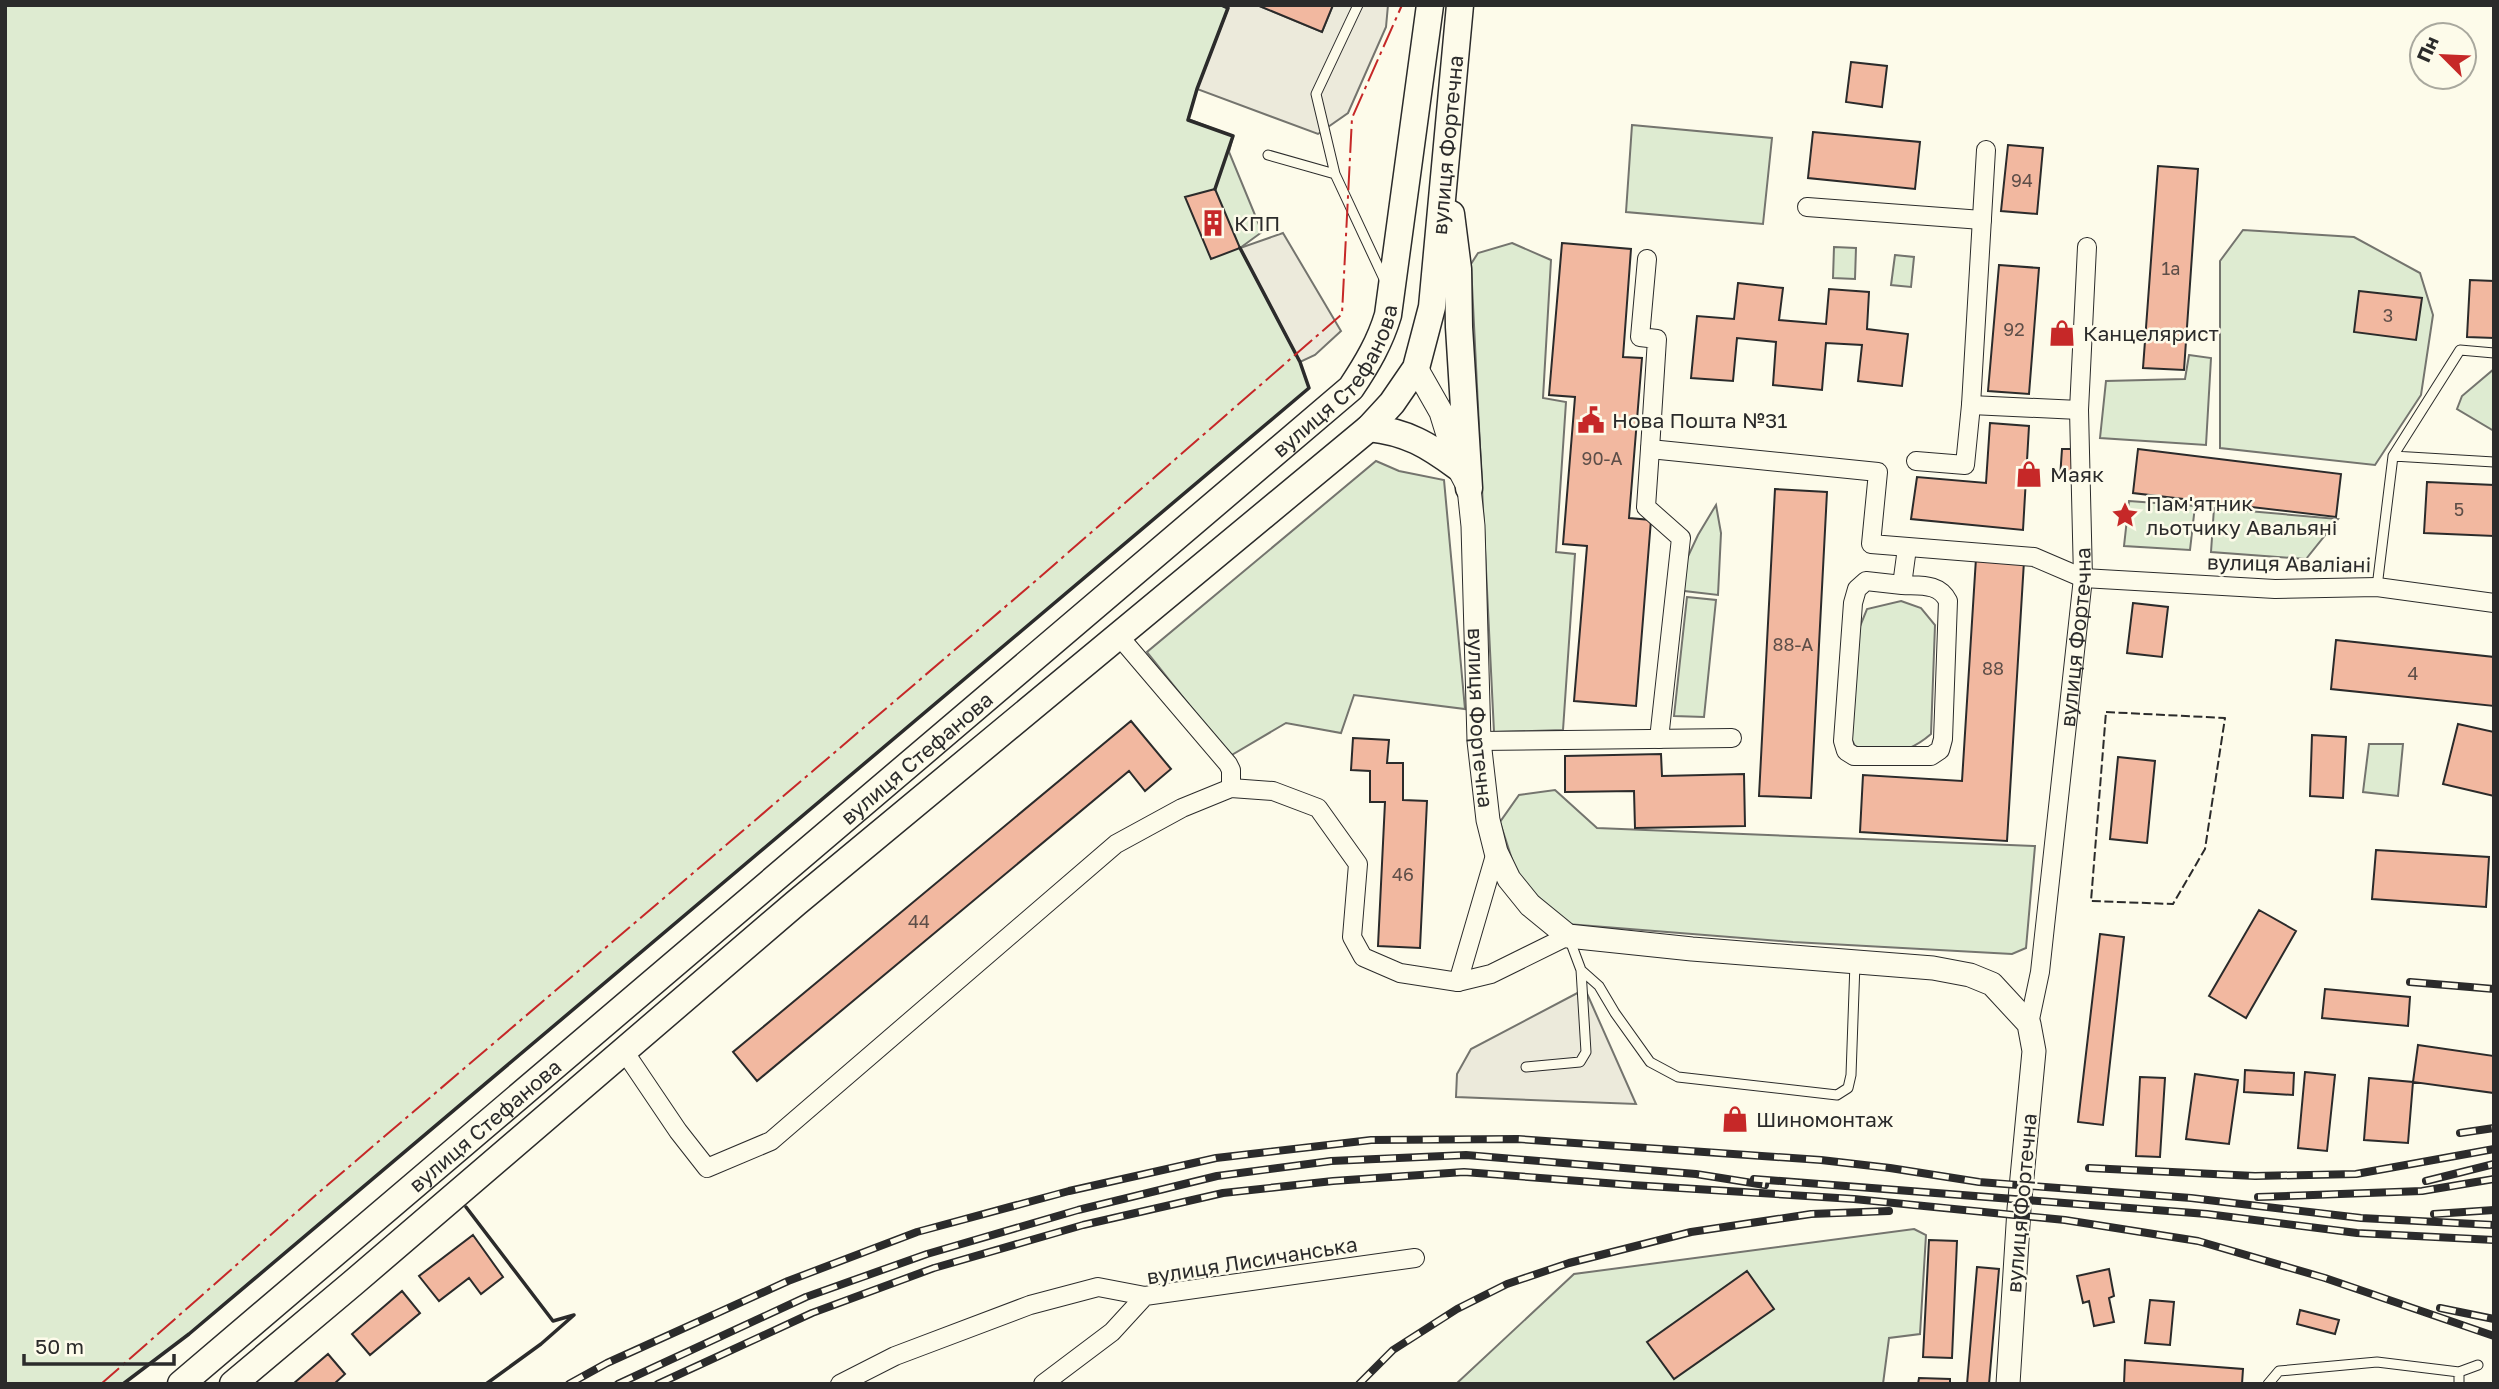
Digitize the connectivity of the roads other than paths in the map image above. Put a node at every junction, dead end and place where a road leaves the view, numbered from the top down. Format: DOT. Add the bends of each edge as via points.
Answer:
graph roads {
  1 [pos="1358,5"];
  2 [pos="1430,5"];
  3 [pos="1460,5"];
  4 [pos="1986,150"];
  5 [pos="1268,156"];
  6 [pos="1444,170"];
  7 [pos="1335,174"];
  8 [pos="1807,207"];
  9 [pos="1982,220"];
  10 [pos="2087,247"];
  11 [pos="1647,260"];
  12 [pos="1392,296"];
  13 [pos="1383,334"];
  14 [pos="2494,353"];
  15 [pos="1416,368"];
  16 [pos="1971,405"];
  17 [pos="2079,410"];
  18 [pos="1368,428"];
  19 [pos="1650,449"];
  20 [pos="2393,456"];
  21 [pos="1916,461"];
  22 [pos="2494,463"];
  23 [pos="1464,477"];
  24 [pos="1907,548"];
  25 [pos="2083,578"];
  26 [pos="1902,585"];
  27 [pos="2377,587"];
  28 [pos="2494,603"];
  29 [pos="1118,635"];
  30 [pos="1732,738"];
  31 [pos="1659,739"];
  32 [pos="1479,741"];
  33 [pos="1231,788"];
  34 [pos="1496,852"];
  35 [pos="1568,936"];
  36 [pos="1855,962"];
  37 [pos="1581,970"];
  38 [pos="1458,982"];
  39 [pos="2029,1024"];
  40 [pos="624,1051"];
  41 [pos="1525,1067"];
  42 [pos="1415,1258"];
  43 [pos="1145,1296"];
  44 [pos="2478,1365"];
  45 [pos="2459,1372"];
  46 [pos="181,1384"];
  47 [pos="233,1384"];
  48 [pos="840,1384"];
  49 [pos="1043,1384"];
  50 [pos="2008,1384"];
  51 [pos="2268,1384"];
  52 [pos="2459,1384"];
  1 -- 7 [label="lane" via="1316,94"];
  2 -- 12 [label="main road, вулиця Стефанова"];
  3 -- 6 [label="main road, вулиця Фортечна"];
  4 -- 9 [label="street"];
  5 -- 7 [label="lane"];
  6 -- 15 [label="main road, вулиця Фортечна" via="1432,307"];
  6 -- 23 [label="main road" via="1458,269"];
  7 -- 12 [label="lane"];
  8 -- 9 [label="street"];
  9 -- 16 [label="street"];
  10 -- 17 [label="street, вулиця Фортечна"];
  11 -- 19 [label="street" via="1640,337 1657,339"];
  12 -- 13 [label="main road, вулиця Стефанова"];
  13 -- 15 [label="main road"];
  13 -- 46 [label="main road, вулиця Стефанова" via="1351,388 1318,417"];
  14 -- 20 [label="lane" via="2460,350"];
  15 -- 18 [label="main road, вулиця Стефанова"];
  15 -- 23 [label="street, вулиця Фортечна" via="1441,412"];
  16 -- 17 [label="street"];
  16 -- 21 [label="street" via="1965,465"];
  17 -- 25 [label="street, вулиця Фортечна"];
  18 -- 23 [label="main road" via="1392,430 1419,441"];
  18 -- 29 [label="main road, вулиця Стефанова"];
  19 -- 24 [label="street, вулиця Аваліані" via="1878,472 1871,544"];
  19 -- 31 [label="street" via="1646,507 1681,538"];
  20 -- 22 [label="lane"];
  20 -- 27 [label="lane"];
  23 -- 32 [label="street, вулиця Фортечна" via="1473,526"];
  24 -- 25 [label="street, вулиця Аваліані" via="2034,557"];
  24 -- 26 [label="street"];
  25 -- 27 [label="street, вулиця Аваліані" via="2275,589"];
  25 -- 39 [label="street, вулиця Фортечна" via="2040,972"];
  26 -- 26 [label="street" via="1867,582 1857,589 1853,603 1843,741 1854,756 1931,756 1940,750 1948,601 1937,588"];
  27 -- 28 [label="street, вулиця Аваліані"];
  29 -- 33 [label="street" via="1228,764"];
  29 -- 40 [label="main road, вулиця Стефанова"];
  30 -- 31 [label="street"];
  31 -- 32 [label="street"];
  32 -- 34 [label="street, вулиця Фортечна"];
  33 -- 38 [label="street" via="1273,790 1318,808 1358,864 1353,937 1363,957 1401,973"];
  33 -- 40 [label="street" via="1116,844 771,1141 707,1168"];
  34 -- 35 [label="street, вулиця Фортечна" via="1509,880 1530,905"];
  34 -- 38 [label="street"];
  35 -- 36 [label="street"];
  35 -- 37 [label="lane"];
  35 -- 38 [label="street" via="1491,974"];
  36 -- 37 [label="lane" via="1851,1075 1848,1088 1837,1095 1678,1077 1662,1070 1650,1062 1599,986"];
  36 -- 39 [label="street" via="1970,975 1992,984"];
  37 -- 41 [label="lane" via="1586,1052 1580,1062"];
  39 -- 50 [label="street, вулиця Фортечна" via="2034,1051"];
  40 -- 47 [label="main road, вулиця Стефанова"];
  42 -- 43 [label="street, вулиця Лисичанська"];
  43 -- 48 [label="street" via="1098,1287 1030,1305 895,1356"];
  43 -- 49 [label="street, вулиця Лисичанська" via="1112,1332"];
  44 -- 45 [label="lane"];
  45 -- 51 [label="lane" via="2377,1362 2279,1371"];
  45 -- 52 [label="lane"];
}
